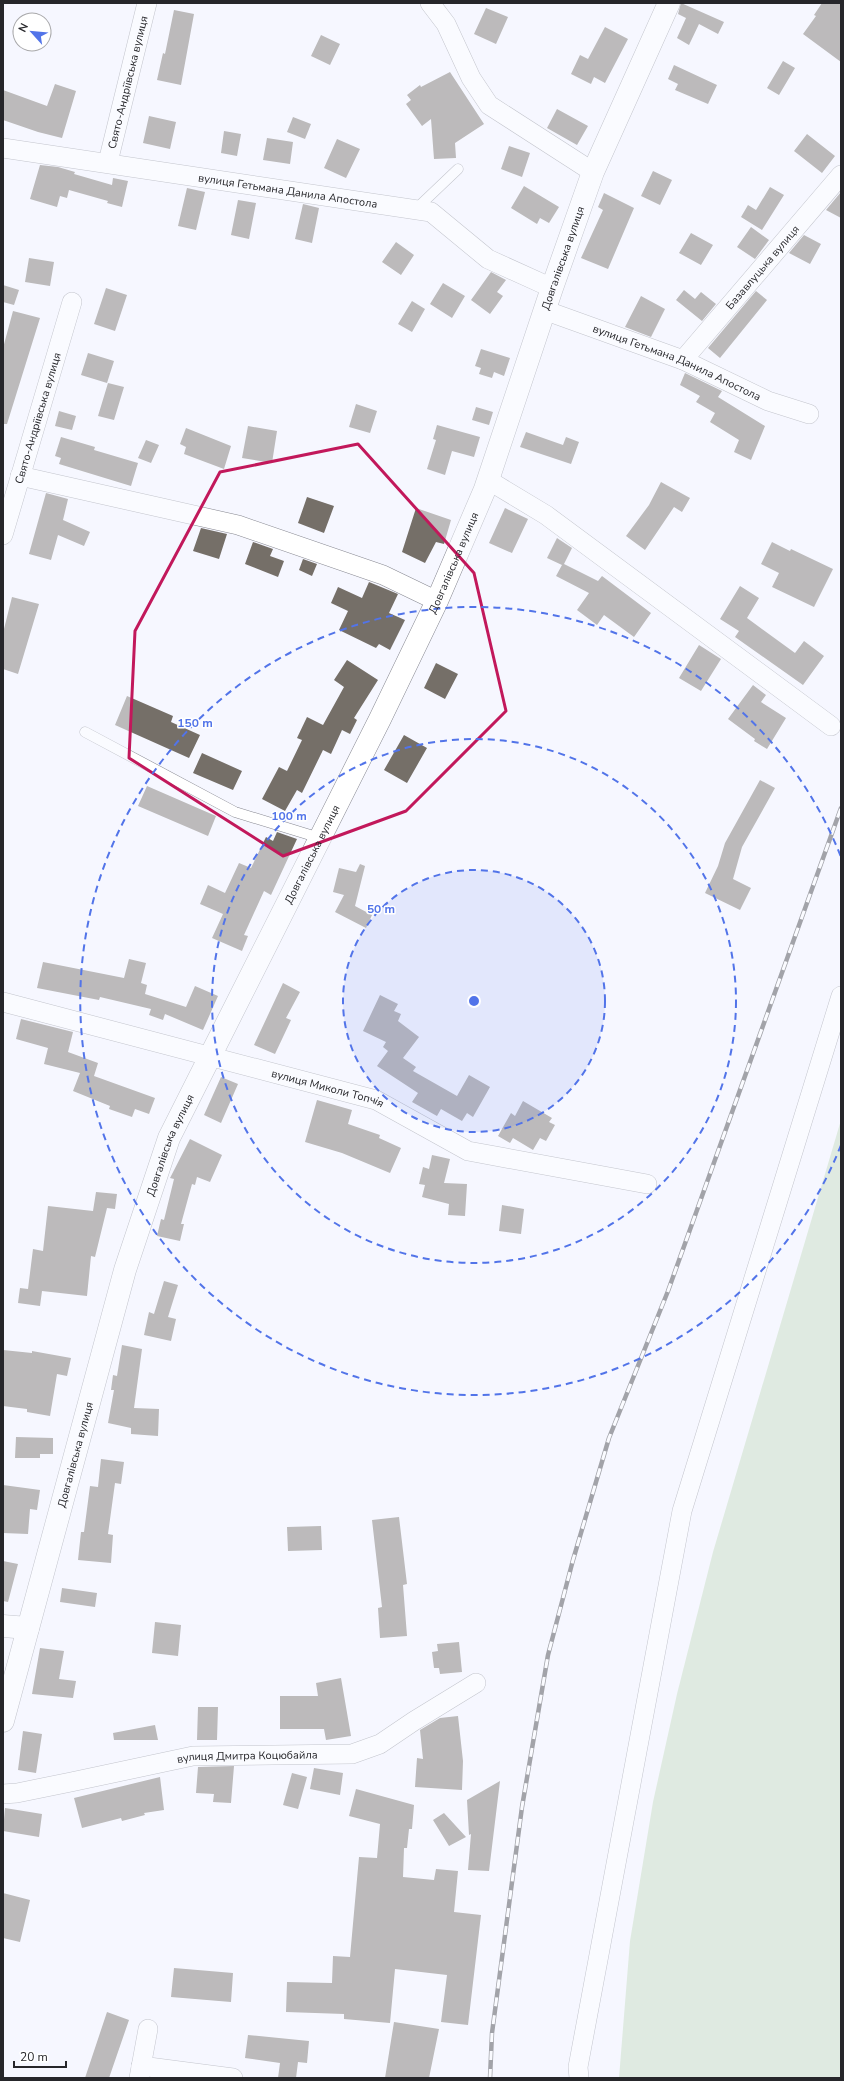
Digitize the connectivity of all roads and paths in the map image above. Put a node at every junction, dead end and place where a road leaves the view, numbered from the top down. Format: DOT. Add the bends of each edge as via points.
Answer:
graph roads {
  1 [pos="147,3"];
  2 [pos="430,3"];
  3 [pos="669,3"];
  4 [pos="3,148"];
  5 [pos="108,162"];
  6 [pos="458,169"];
  7 [pos="593,172"];
  8 [pos="841,175"];
  9 [pos="416,209"];
  10 [pos="552,288"];
  11 [pos="72,302"];
  12 [pos="544,310"];
  13 [pos="683,360"];
  14 [pos="809,414"];
  15 [pos="20,476"];
  16 [pos="488,480"];
  17 [pos="7,506"];
  18 [pos="3,535"];
  19 [pos="437,601"];
  20 [pos="831,726"];
  21 [pos="84,732"];
  22 [pos="320,838"];
  23 [pos="841,996"];
  24 [pos="3,1002"];
  25 [pos="210,1057"];
  26 [pos="647,1184"];
  27 [pos="3,1626"];
  28 [pos="28,1628"];
  29 [pos="476,1683"];
  30 [pos="3,1721"];
  31 [pos="3,1794"];
  32 [pos="148,2029"];
  33 [pos="140,2072"];
  34 [pos="233,2078"];
  35 [pos="579,2078"];
  1 -- 5 [label="street, Свято-Андріївська вулиця"];
  2 -- 7 [label="street" via="446,24 471,78 488,105"];
  3 -- 7 [label="street, Довгалівська вулиця"];
  4 -- 5 [label="street, вулиця Гетьмана Данила Апостола"];
  5 -- 9 [label="street, вулиця Гетьмана Данила Апостола"];
  6 -- 9 [label="lane"];
  7 -- 10 [label="street, Довгалівська вулиця"];
  8 -- 13 [label="street, Базавлуцька вулиця"];
  9 -- 10 [label="street, вулиця Гетьмана Данила Апостола" via="431,212 488,259"];
  10 -- 12 [label="street, Довгалівська вулиця"];
  11 -- 15 [label="street, Свято-Андріївська вулиця"];
  12 -- 13 [label="street, вулиця Гетьмана Данила Апостола"];
  12 -- 16 [label="street, Довгалівська вулиця"];
  13 -- 14 [label="street, вулиця Гетьмана Данила Апостола" via="768,401"];
  15 -- 17 [label="street, Свято-Андріївська вулиця"];
  15 -- 19 [label="street" via="238,525 383,574"];
  16 -- 19 [label="street, Довгалівська вулиця"];
  16 -- 20 [label="street" via="546,515"];
  17 -- 18 [label="street, Свято-Андріївська вулиця"];
  19 -- 22 [label="street, Довгалівська вулиця"];
  21 -- 22 [label="lane" via="235,812"];
  22 -- 25 [label="street, Довгалівська вулиця"];
  23 -- 35 [label="street" via="682,1511 578,2067"];
  24 -- 25 [label="street, вулиця Миколи Топчія"];
  25 -- 26 [label="street, вулиця Миколи Топчія" via="376,1100 468,1151"];
  25 -- 28 [label="street, Довгалівська вулиця" via="169,1138 125,1270"];
  27 -- 28 [label="street"];
  28 -- 30 [label="street, Довгалівська вулиця"];
  29 -- 31 [label="street, вулиця Дмитра Коцюбайла" via="380,1744 352,1754 194,1756"];
  32 -- 33 [label="street"];
  33 -- 34 [label="street"];
}
